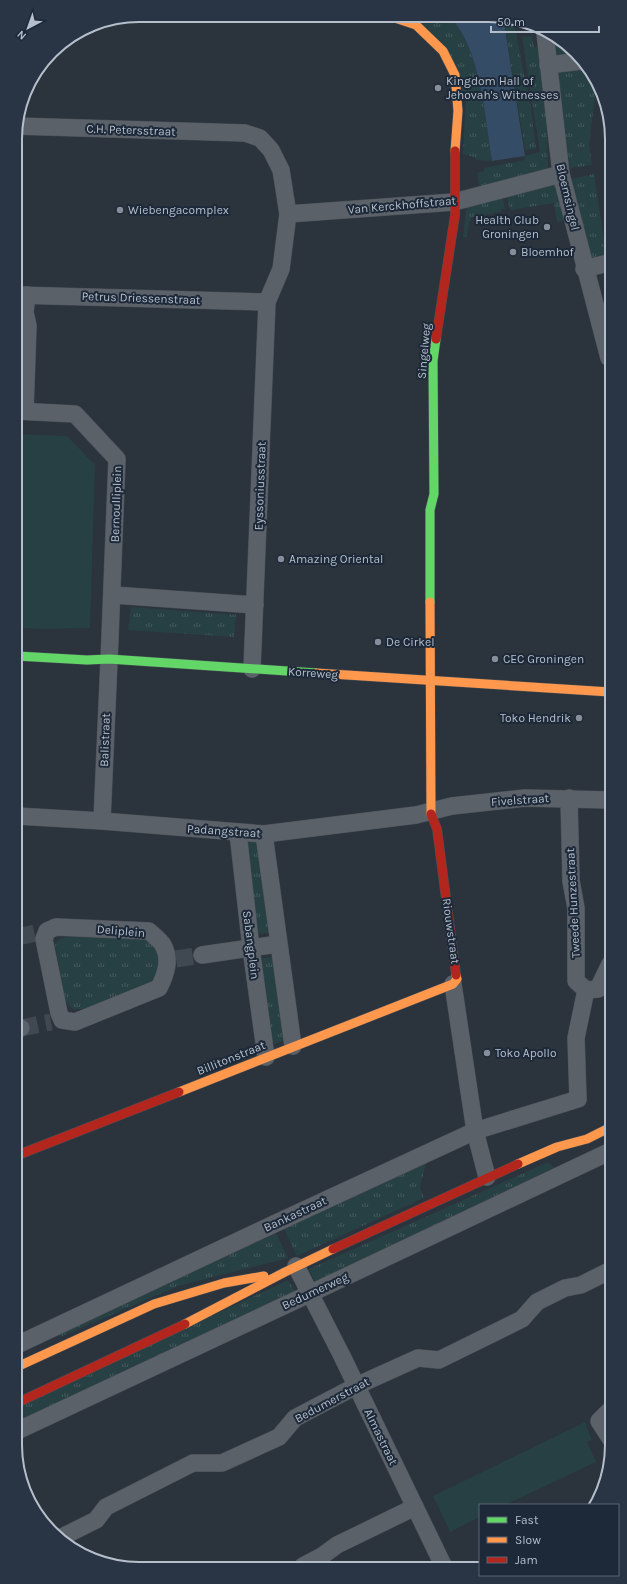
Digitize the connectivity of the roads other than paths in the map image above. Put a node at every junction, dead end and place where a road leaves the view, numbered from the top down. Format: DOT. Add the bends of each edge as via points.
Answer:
graph roads {
  1 [pos="407,22"];
  2 [pos="545,37"];
  3 [pos="576,62"];
  4 [pos="548,65"];
  5 [pos="23,126"];
  6 [pos="561,174"];
  7 [pos="454,202"];
  8 [pos="288,214"];
  9 [pos="605,264"];
  10 [pos="584,269"];
  11 [pos="22,295"];
  12 [pos="22,299"];
  13 [pos="267,302"];
  14 [pos="605,344"];
  15 [pos="22,399"];
  16 [pos="22,411"];
  17 [pos="113,595"];
  18 [pos="255,605"];
  19 [pos="22,656"];
  20 [pos="109,659"];
  21 [pos="252,669"];
  22 [pos="431,681"];
  23 [pos="605,692"];
  24 [pos="569,798"];
  25 [pos="605,800"];
  26 [pos="430,812"];
  27 [pos="22,816"];
  28 [pos="102,821"];
  29 [pos="238,833"];
  30 [pos="264,834"];
  31 [pos="278,944"];
  32 [pos="251,948"];
  33 [pos="202,955"];
  34 [pos="605,974"];
  35 [pos="452,984"];
  36 [pos="586,990"];
  37 [pos="57,1021"];
  38 [pos="293,1046"];
  39 [pos="266,1056"];
  40 [pos="582,1130"];
  41 [pos="605,1130"];
  42 [pos="475,1131"];
  43 [pos="558,1147"];
  44 [pos="22,1153"];
  45 [pos="605,1154"];
  46 [pos="487,1177"];
  47 [pos="290,1269"];
  48 [pos="605,1273"];
  49 [pos="309,1294"];
  50 [pos="22,1343"];
  51 [pos="22,1365"];
  52 [pos="356,1386"];
  53 [pos="22,1401"];
  54 [pos="605,1414"];
  55 [pos="22,1429"];
  56 [pos="605,1431"];
  57 [pos="416,1510"];
  58 [pos="65,1535"];
  59 [pos="311,1562"];
  60 [pos="442,1562"];
  1 -- 7 [label="street, Singelweg" via="416,25 444,51 455,75 458,111"];
  2 -- 4 [label="street, Bloemsingel"];
  3 -- 4 [label="street"];
  4 -- 6 [label="street, Bloemsingel"];
  5 -- 8 [label="street, C.H. Petersstraat" via="245,133 260,138 271,150 281,170"];
  6 -- 7 [label="street, Van Kerckhoffstraat"];
  6 -- 10 [label="street, Bloemsingel"];
  7 -- 8 [label="street, Van Kerckhoffstraat"];
  7 -- 22 [label="street, Singelweg" via="455,216 433,361 434,494 430,510"];
  8 -- 13 [label="street" via="281,269"];
  9 -- 10 [label="street"];
  10 -- 14 [label="street, Bloemsingel"];
  11 -- 13 [label="street, Petrus Driessenstraat"];
  12 -- 15 [label="street, Bernoulliplein" via="28,326"];
  13 -- 18 [label="street, Eyssoniusstraat"];
  16 -- 17 [label="street, Bernoulliplein" via="75,414 118,459"];
  17 -- 18 [label="street"];
  17 -- 20 [label="street, Bernoulliplein"];
  18 -- 21 [label="street, Eyssoniusstraat"];
  19 -- 20 [label="street, Korreweg"];
  20 -- 21 [label="street, Korreweg"];
  20 -- 28 [label="street, Balistraat"];
  21 -- 22 [label="street, Korreweg"];
  22 -- 23 [label="street, Korreweg"];
  22 -- 26 [label="street, Riouwstraat"];
  24 -- 25 [label="street, Fivelstraat"];
  24 -- 26 [label="street, Fivelstraat" via="525,798 452,806"];
  24 -- 36 [label="street, Tweede Hunzestraat" via="571,880 576,908 576,981"];
  26 -- 30 [label="street, Padangstraat"];
  26 -- 35 [label="street, Riouwstraat" via="437,828 457,979"];
  27 -- 28 [label="street, Padangstraat"];
  28 -- 29 [label="street, Padangstraat"];
  29 -- 30 [label="street, Padangstraat"];
  29 -- 32 [label="street, Sabangplein"];
  30 -- 31 [label="street"];
  31 -- 32 [label="street"];
  31 -- 38 [label="street"];
  32 -- 33 [label="street"];
  32 -- 39 [label="street, Sabangplein"];
  34 -- 36 [label="street" via="598,989"];
  35 -- 38 [label="street, Billitonstraat"];
  35 -- 42 [label="street, Riouwstraat"];
  36 -- 42 [label="street, Bankastraat" via="576,1038 578,1099"];
  37 -- 37 [label="street, Deliplein" via="75,1022 159,988 171,960 163,944 149,931 56,926 41,932 59,1013"];
  38 -- 39 [label="street, Billitonstraat"];
  39 -- 44 [label="street, Billitonstraat"];
  40 -- 43 [label="street"];
  41 -- 43 [label="street" via="587,1139"];
  42 -- 46 [label="street, Riouwstraat"];
  42 -- 50 [label="street, Bankastraat"];
  43 -- 46 [label="street"];
  45 -- 49 [label="street, Bedumerweg"];
  46 -- 47 [label="street"];
  47 -- 49 [label="street, Almastraat"];
  47 -- 51 [label="street" via="224,1283 154,1304"];
  47 -- 53 [label="street" via="206,1314"];
  48 -- 52 [label="street, Bedumerstraat" via="537,1302 522,1319 439,1360 418,1358"];
  49 -- 52 [label="street, Almastraat"];
  49 -- 55 [label="street, Bedumerweg"];
  52 -- 57 [label="street, Almastraat"];
  52 -- 58 [label="street, Bedumerstraat" via="295,1418 279,1437 222,1463 193,1463 106,1507 96,1520"];
  54 -- 56 [label="street" via="598,1421"];
  57 -- 59 [label="street" via="337,1545"];
  57 -- 60 [label="street, Almastraat"];
}
